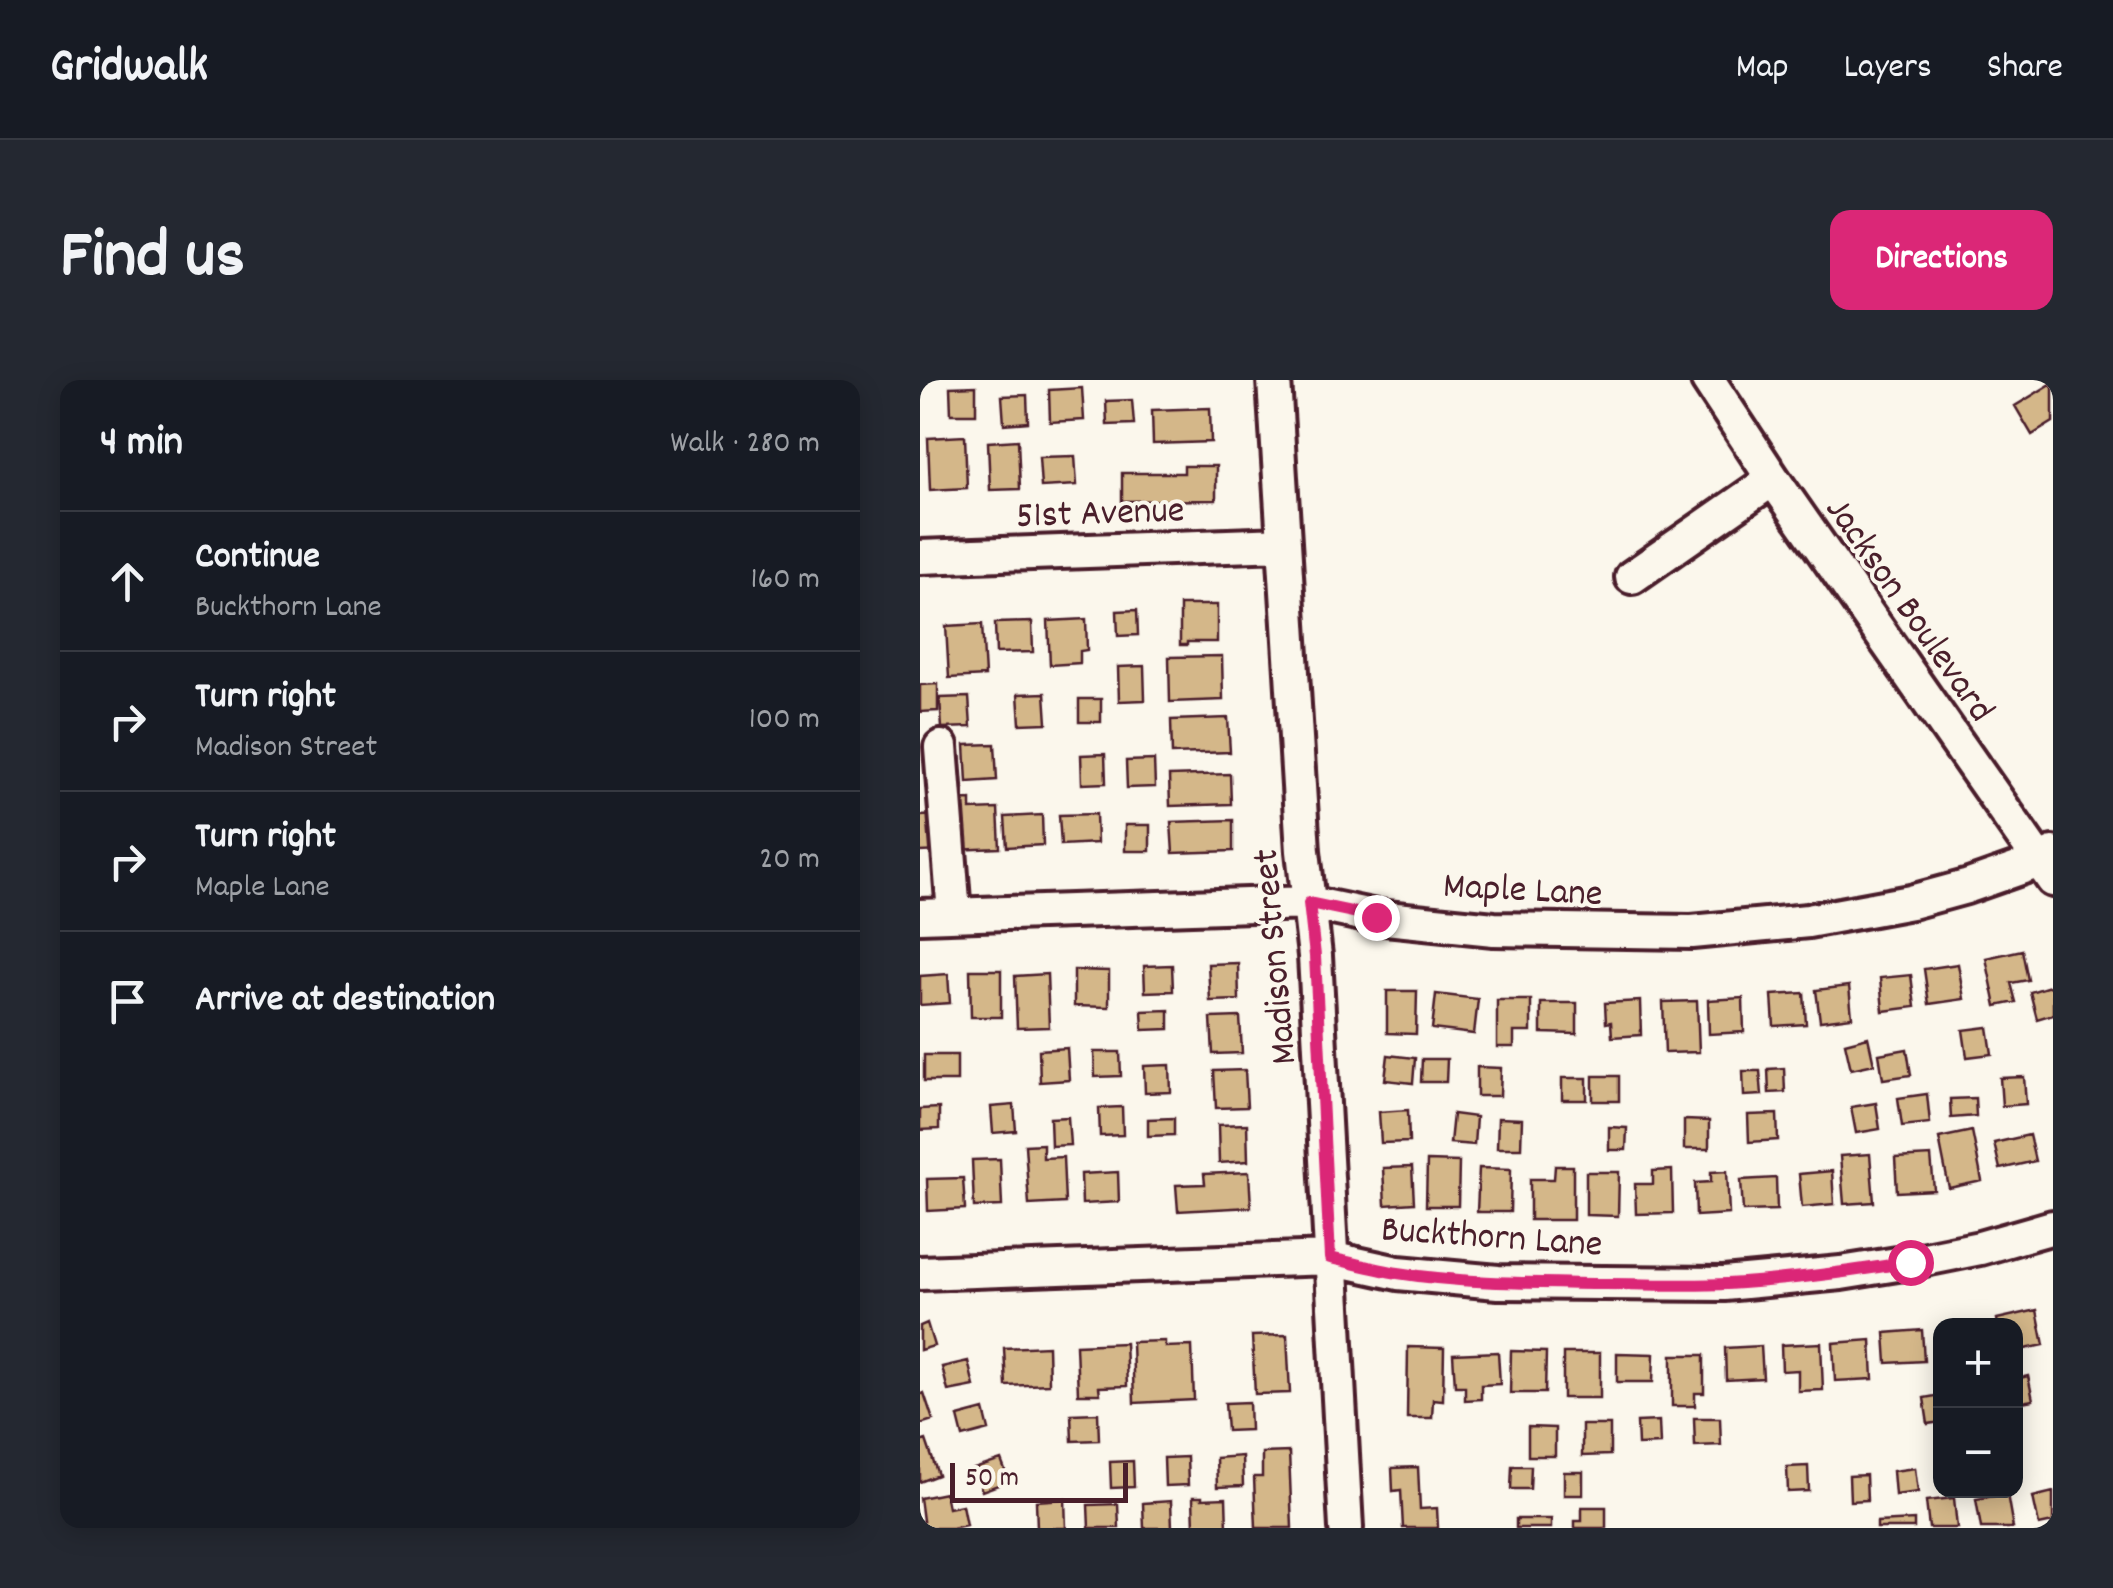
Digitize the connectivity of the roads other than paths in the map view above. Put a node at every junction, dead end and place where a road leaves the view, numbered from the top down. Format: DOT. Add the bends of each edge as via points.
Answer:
graph roads {
  1 [pos="1274,380"];
  2 [pos="1708,380"];
  3 [pos="1773,479"];
  4 [pos="1284,544"];
  5 [pos="920,557"];
  6 [pos="1632,577"];
  7 [pos="942,747"];
  8 [pos="2049,865"];
  9 [pos="1309,903"];
  10 [pos="954,914"];
  11 [pos="920,916"];
  12 [pos="2053,1227"];
  13 [pos="1330,1258"];
  14 [pos="920,1273"];
  15 [pos="1346,1528"];
  1 -- 4 [label="street, Madison Street"];
  2 -- 3 [label="street, Jackson Boulevard"];
  3 -- 6 [label="street"];
  3 -- 8 [label="street, Jackson Boulevard"];
  4 -- 5 [label="street, 51st Avenue"];
  4 -- 9 [label="street, Madison Street"];
  7 -- 10 [label="street"];
  8 -- 9 [label="street, Maple Lane" via="1895,905 1692,932 1494,930"];
  9 -- 10 [label="street, Maple Lane"];
  9 -- 13 [label="street, Madison Street"];
  10 -- 11 [label="street, Maple Lane"];
  12 -- 13 [label="street, Buckthorn Lane" via="1910,1262 1724,1284 1459,1280"];
  13 -- 14 [label="street, Buckthorn Lane"];
  13 -- 15 [label="street, Madison Street"];
}
